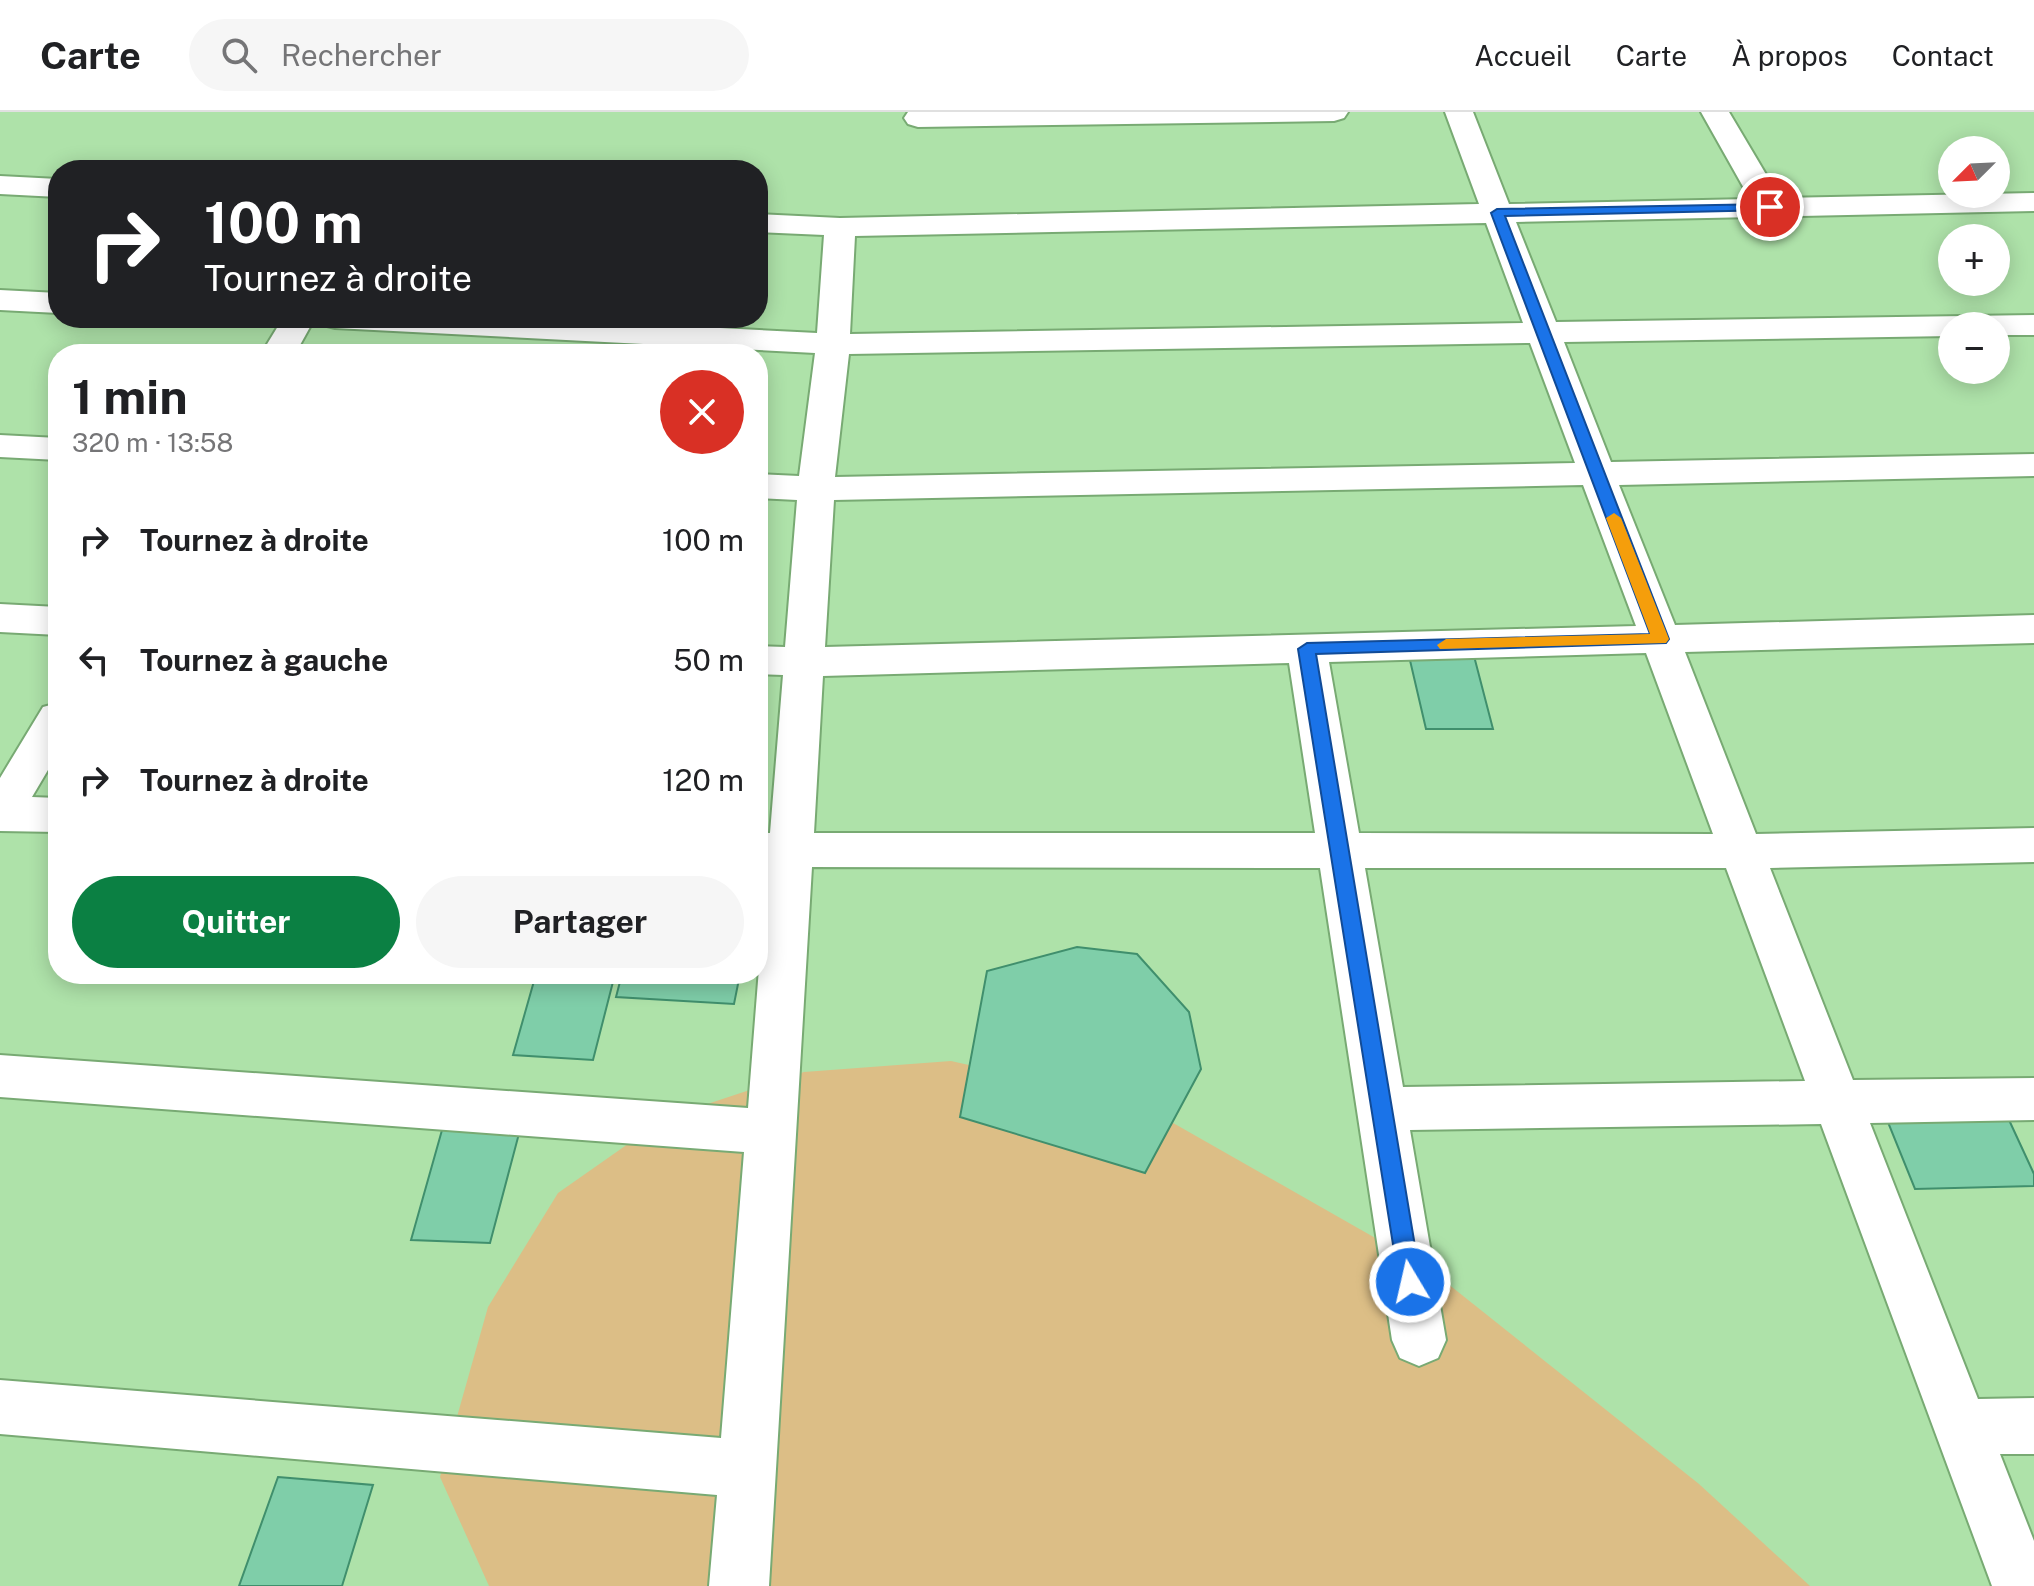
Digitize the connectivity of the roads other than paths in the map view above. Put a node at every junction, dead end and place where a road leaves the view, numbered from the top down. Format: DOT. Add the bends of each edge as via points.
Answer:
graph roads {
  1 [pos="1284,112"];
  2 [pos="1334,112"];
  3 [pos="1459,112"];
  4 [pos="1715,112"];
  5 [pos="918,118"];
  6 [pos="0,185"];
  7 [pos="48,187"];
  8 [pos="2034,202"];
  9 [pos="1770,207"];
  10 [pos="1497,213"];
  11 [pos="768,223"];
  12 [pos="840,227"];
  13 [pos="0,300"];
  14 [pos="48,302"];
  15 [pos="2010,325"];
  16 [pos="2034,325"];
  17 [pos="1938,326"];
  18 [pos="527,328"];
  19 [pos="1543,333"];
  20 [pos="833,344"];
  21 [pos="0,446"];
  22 [pos="48,448"];
  23 [pos="2034,465"];
  24 [pos="1597,474"];
  25 [pos="768,487"];
  26 [pos="816,489"];
  27 [pos="0,618"];
  28 [pos="48,620"];
  29 [pos="2034,629"];
  30 [pos="1660,639"];
  31 [pos="1307,649"];
  32 [pos="768,660"];
  33 [pos="807,662"];
  34 [pos="48,734"];
  35 [pos="0,813"];
  36 [pos="48,815"];
  37 [pos="2034,845"];
  38 [pos="776,851"];
  39 [pos="1339,851"];
  40 [pos="1741,851"];
  41 [pos="0,1076"];
  42 [pos="2034,1099"];
  43 [pos="1836,1102"];
  44 [pos="1382,1109"];
  45 [pos="772,1132"];
  46 [pos="1419,1340"];
  47 [pos="0,1407"];
  48 [pos="2034,1426"];
  49 [pos="1961,1427"];
  50 [pos="748,1469"];
  51 [pos="739,1586"];
  52 [pos="2022,1586"];
  1 -- 2 [label="street"];
  1 -- 5 [label="street"];
  3 -- 10 [label="street"];
  4 -- 9 [label="street"];
  6 -- 7 [label="street"];
  8 -- 9 [label="street"];
  9 -- 10 [label="street"];
  10 -- 12 [label="street"];
  10 -- 19 [label="street"];
  11 -- 12 [label="street"];
  12 -- 20 [label="street"];
  13 -- 14 [label="street"];
  15 -- 16 [label="street"];
  17 -- 19 [label="street"];
  18 -- 20 [label="street"];
  19 -- 20 [label="street"];
  19 -- 24 [label="street"];
  20 -- 26 [label="street"];
  21 -- 22 [label="street"];
  23 -- 24 [label="street"];
  24 -- 26 [label="street"];
  24 -- 30 [label="street"];
  25 -- 26 [label="street"];
  26 -- 33 [label="street"];
  27 -- 28 [label="street"];
  29 -- 30 [label="street"];
  30 -- 31 [label="street"];
  30 -- 40 [label="street"];
  31 -- 33 [label="street"];
  31 -- 39 [label="street"];
  32 -- 33 [label="street"];
  33 -- 38 [label="street"];
  34 -- 35 [label="street"];
  35 -- 36 [label="street"];
  37 -- 40 [label="street"];
  38 -- 39 [label="street"];
  38 -- 45 [label="street"];
  39 -- 40 [label="street"];
  39 -- 44 [label="street"];
  40 -- 43 [label="street"];
  41 -- 45 [label="street"];
  42 -- 43 [label="street"];
  43 -- 44 [label="street"];
  43 -- 49 [label="street"];
  44 -- 46 [label="street"];
  45 -- 50 [label="street"];
  47 -- 50 [label="street"];
  48 -- 49 [label="street"];
  49 -- 52 [label="street"];
  50 -- 51 [label="street"];
}
